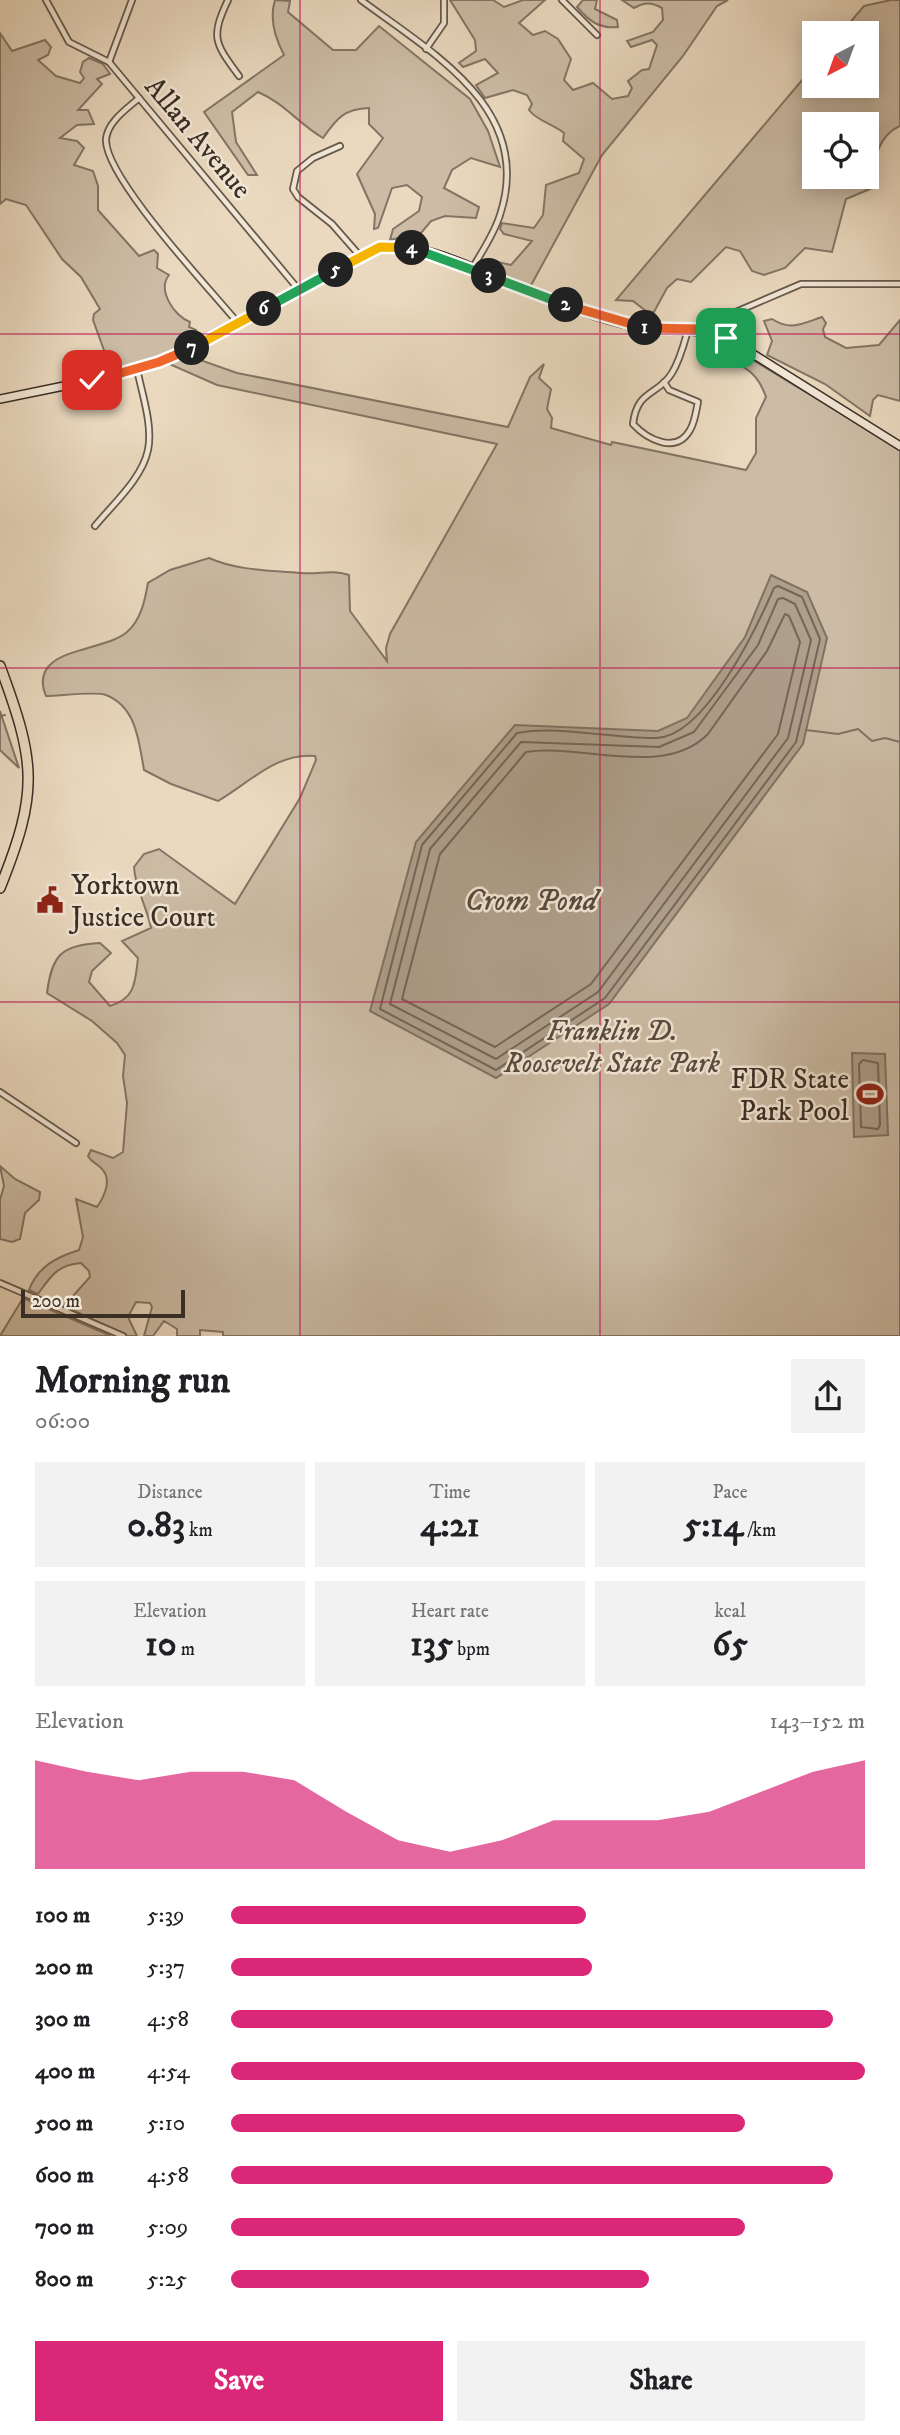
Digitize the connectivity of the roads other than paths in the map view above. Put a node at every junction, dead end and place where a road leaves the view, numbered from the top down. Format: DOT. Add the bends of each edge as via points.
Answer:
graph roads {
  1 [pos="46,0"];
  2 [pos="132,0"];
  3 [pos="228,0"];
  4 [pos="360,0"];
  5 [pos="444,0"];
  6 [pos="562,0"];
  7 [pos="597,35"];
  8 [pos="426,49"];
  9 [pos="109,62"];
  10 [pos="239,76"];
  11 [pos="139,98"];
  12 [pos="340,146"];
  13 [pos="360,257"];
  14 [pos="472,269"];
  15 [pos="900,284"];
  16 [pos="299,290"];
  17 [pos="238,323"];
  18 [pos="692,329"];
  19 [pos="137,369"];
  20 [pos="664,383"];
  21 [pos="0,398"];
  22 [pos="900,446"];
  23 [pos="95,526"];
  24 [pos="0,666"];
  25 [pos="0,888"];
  26 [pos="0,1092"];
  27 [pos="76,1143"];
  28 [pos="0,1283"];
  29 [pos="123,1336"];
  1 -- 9 [label="street" via="69,42"];
  2 -- 9 [label="street, Allan Avenue"];
  3 -- 10 [label="street" via="215,40"];
  4 -- 8 [label="street"];
  5 -- 8 [label="street" via="444,23"];
  6 -- 7 [label="street"];
  8 -- 14 [label="street" via="478,95 495,120 507,160 501,213"];
  9 -- 11 [label="street, Allan Avenue"];
  11 -- 16 [label="street, Allan Avenue"];
  11 -- 17 [label="street" via="109,130 107,144 115,164 139,205"];
  12 -- 13 [label="street" via="297,171 293,189"];
  13 -- 14 [label="street" via="380,247 402,246"];
  13 -- 16 [label="street"];
  14 -- 18 [label="street" via="611,321 653,329"];
  15 -- 18 [label="street" via="801,284"];
  16 -- 17 [label="street"];
  17 -- 19 [label="street" via="172,357"];
  18 -- 20 [label="street"];
  18 -- 22 [label="street" via="737,344"];
  19 -- 21 [label="street"];
  19 -- 23 [label="street" via="148,450 133,479"];
  20 -- 20 [label="street" via="639,400 633,424 643,435 670,444 692,428 698,402"];
  24 -- 25 [label="highway" via="24,735 29,787 21,832"];
  26 -- 27 [label="street"];
  28 -- 29 [label="street"];
}
